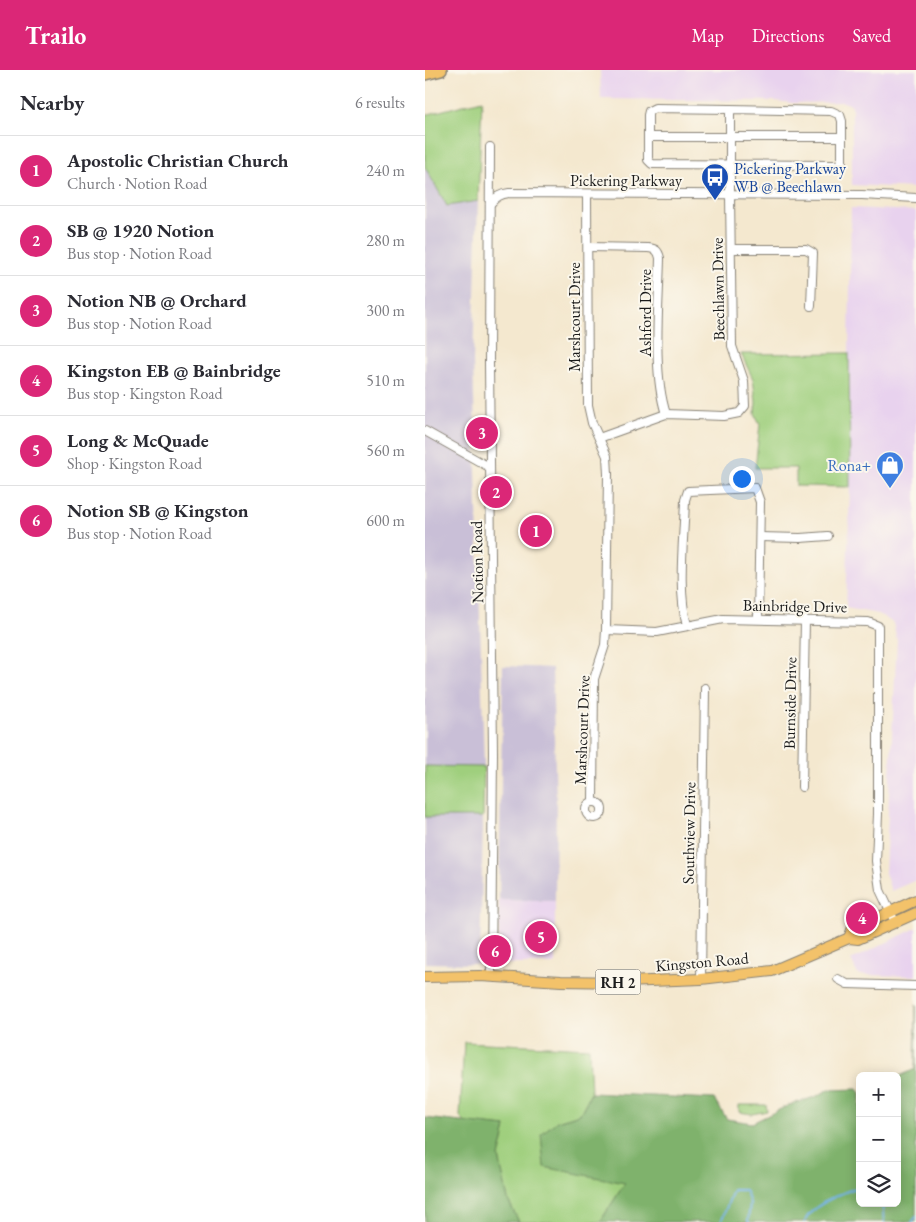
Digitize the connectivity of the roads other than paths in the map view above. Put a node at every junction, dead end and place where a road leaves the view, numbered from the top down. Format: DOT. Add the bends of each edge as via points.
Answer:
graph roads {
  1 [pos="441,70"];
  2 [pos="425,74"];
  3 [pos="730,109"];
  4 [pos="648,137"];
  5 [pos="730,137"];
  6 [pos="842,137"];
  7 [pos="490,147"];
  8 [pos="730,164"];
  9 [pos="587,194"];
  10 [pos="730,195"];
  11 [pos="916,198"];
  12 [pos="490,204"];
  13 [pos="588,247"];
  14 [pos="731,249"];
  15 [pos="811,306"];
  16 [pos="666,414"];
  17 [pos="425,431"];
  18 [pos="599,438"];
  19 [pos="489,467"];
  20 [pos="829,536"];
  21 [pos="760,537"];
  22 [pos="757,619"];
  23 [pos="805,620"];
  24 [pos="687,625"];
  25 [pos="605,630"];
  26 [pos="705,688"];
  27 [pos="802,786"];
  28 [pos="593,802"];
  29 [pos="916,900"];
  30 [pos="916,913"];
  31 [pos="893,917"];
  32 [pos="425,977"];
  33 [pos="491,977"];
  34 [pos="838,978"];
  35 [pos="701,979"];
  36 [pos="916,986"];
  1 -- 2 [label="highway"];
  3 -- 4 [label="street" via="655,108 648,115"];
  3 -- 5 [label="street, Beechlawn Drive"];
  3 -- 6 [label="street" via="831,111 840,115"];
  4 -- 5 [label="street"];
  4 -- 8 [label="street" via="648,160 652,164"];
  5 -- 6 [label="street"];
  5 -- 8 [label="street, Beechlawn Drive"];
  6 -- 8 [label="street" via="842,161 835,166"];
  7 -- 12 [label="street, Notion Road"];
  8 -- 10 [label="street, Beechlawn Drive"];
  9 -- 10 [label="street, Pickering Parkway"];
  9 -- 12 [label="street, Pickering Parkway" via="509,193 501,194"];
  9 -- 13 [label="street, Marshcourt Drive"];
  10 -- 11 [label="street, Pickering Parkway"];
  10 -- 14 [label="street, Beechlawn Drive"];
  12 -- 19 [label="street, Notion Road"];
  13 -- 16 [label="street, Ashford Drive" via="648,248 658,252 660,397"];
  13 -- 18 [label="street, Marshcourt Drive" via="588,405"];
  14 -- 15 [label="street" via="806,249 813,253"];
  14 -- 16 [label="street, Beechlawn Drive" via="732,346 744,381 745,406 739,413 724,416"];
  16 -- 18 [label="street, Beechlawn Drive"];
  17 -- 19 [label="street"];
  18 -- 25 [label="street" via="607,456 608,474"];
  19 -- 33 [label="street, Notion Road" via="493,752"];
  20 -- 21 [label="street"];
  21 -- 22 [label="street"];
  21 -- 24 [label="street" via="761,502 755,488 688,490 683,581"];
  22 -- 23 [label="street, Bainbridge Drive"];
  22 -- 24 [label="street, Bainbridge Drive" via="723,619"];
  23 -- 27 [label="street, Burnside Drive"];
  23 -- 31 [label="street, Bainbridge Drive" via="868,622 879,626 875,861 880,890"];
  24 -- 25 [label="street, Bainbridge Drive" via="657,632"];
  25 -- 28 [label="street, Marshcourt Drive" via="605,645 594,679"];
  26 -- 35 [label="street, Southview Drive"];
  29 -- 31 [label="main road, Kingston Road / RH 2"];
  30 -- 31 [label="main road, Kingston Road / RH 2"];
  31 -- 35 [label="main road, Kingston Road / RH 2" via="858,939 849,938 772,971"];
  32 -- 33 [label="main road, RH 2"];
  33 -- 35 [label="main road, Kingston Road / RH 2" via="625,982"];
  34 -- 36 [label="street" via="847,984"];
}
